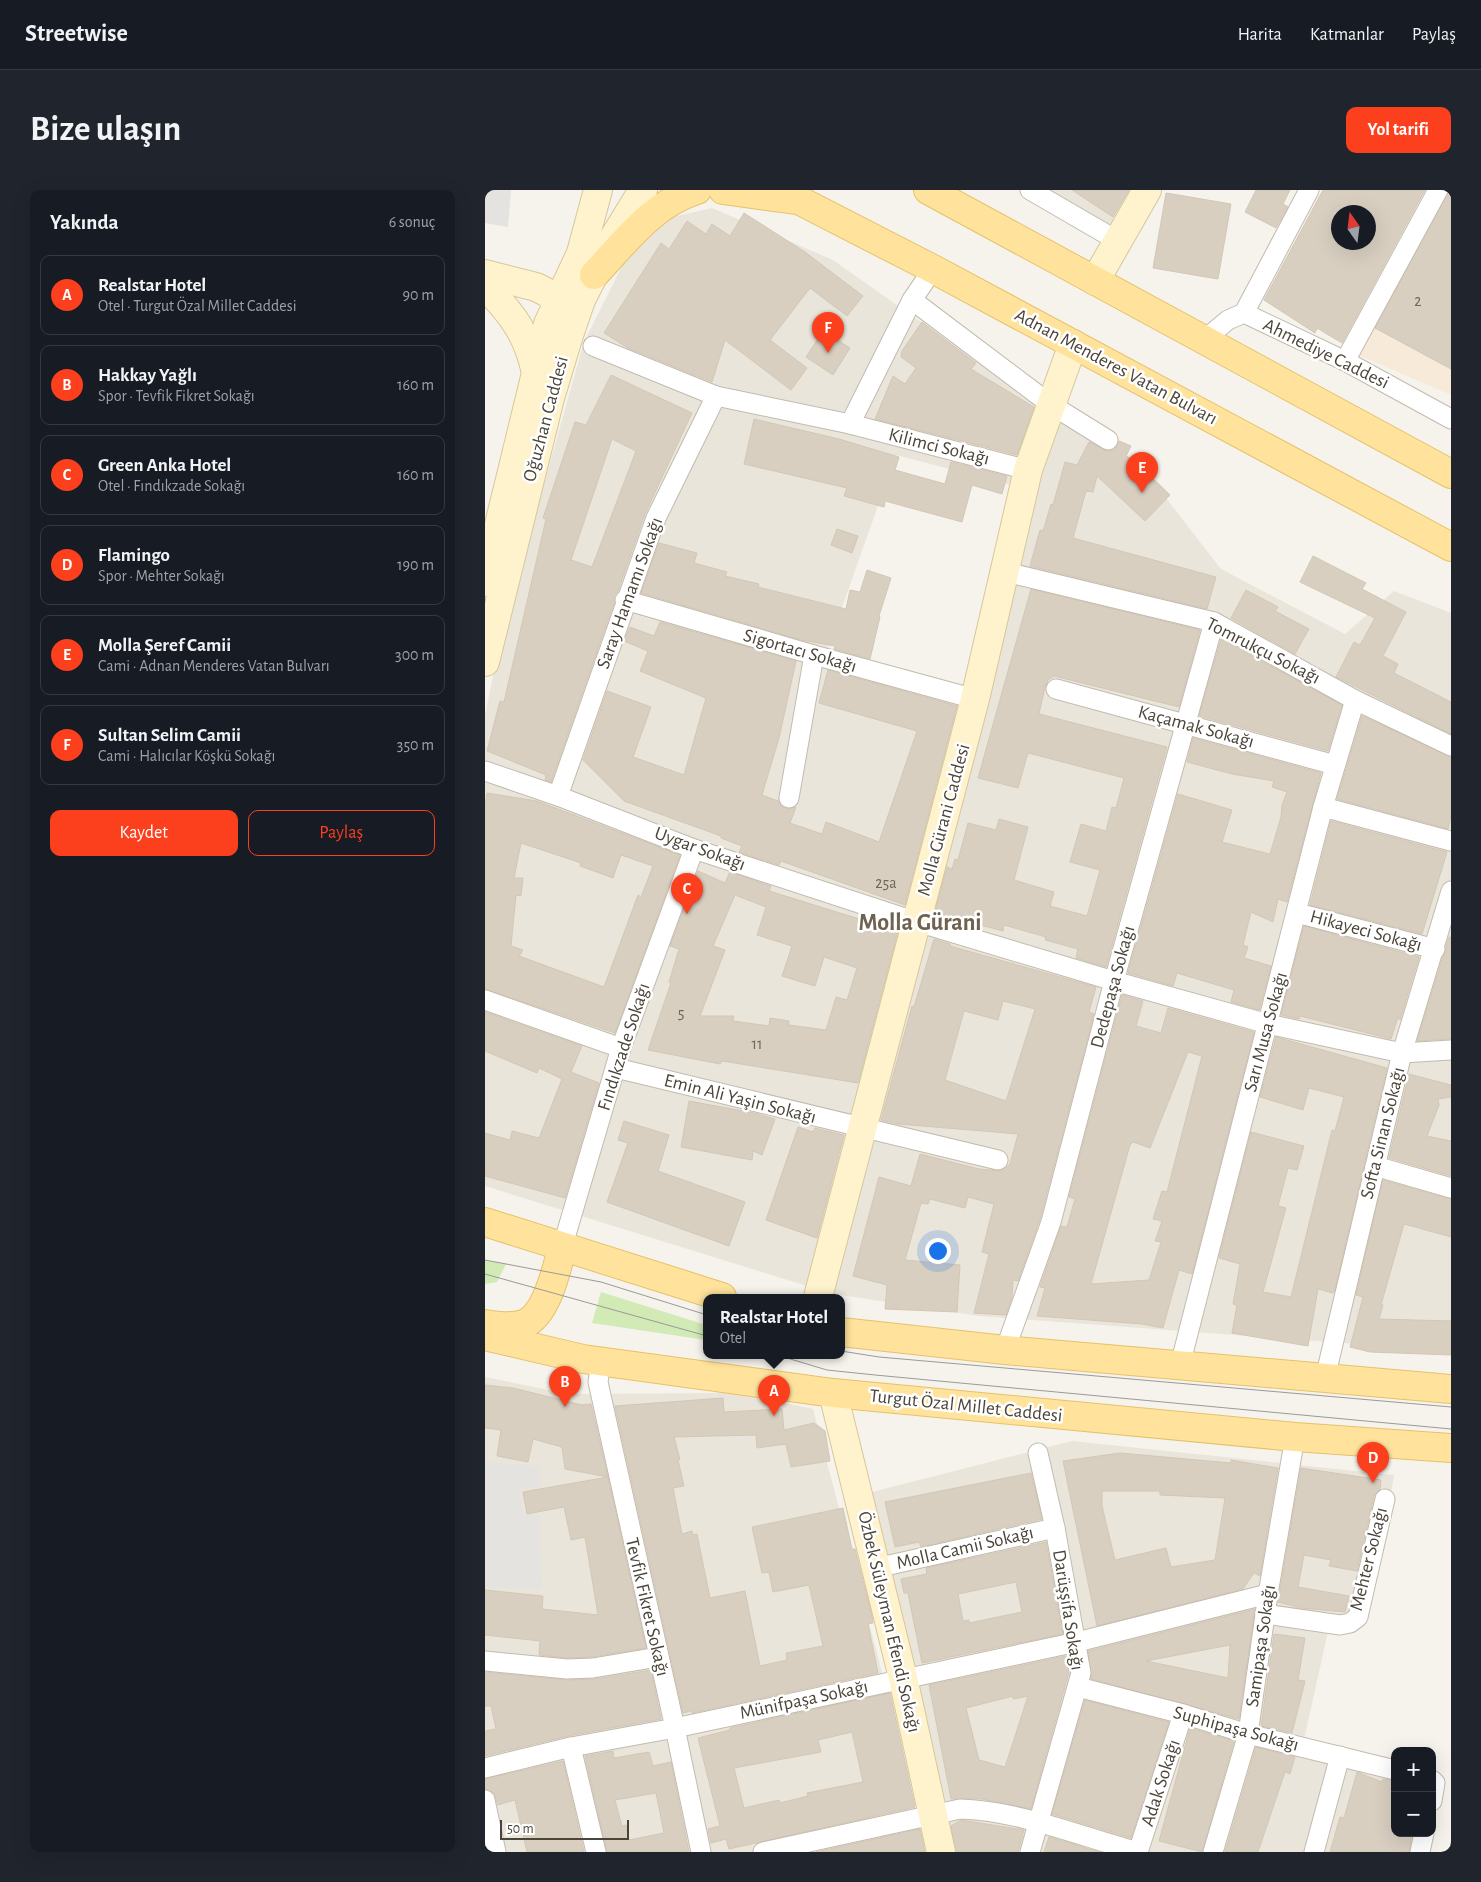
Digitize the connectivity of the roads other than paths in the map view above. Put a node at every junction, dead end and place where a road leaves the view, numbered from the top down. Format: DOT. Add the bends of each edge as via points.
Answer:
graph roads {
  1 [pos="599,190"];
  2 [pos="643,190"];
  3 [pos="697,190"];
  4 [pos="723,190"];
  5 [pos="929,190"];
  6 [pos="1030,190"];
  7 [pos="1147,190"];
  8 [pos="1309,190"];
  9 [pos="1438,190"];
  10 [pos="789,195"];
  11 [pos="1118,241"];
  12 [pos="587,264"];
  13 [pos="933,269"];
  14 [pos="1095,281"];
  15 [pos="491,282"];
  16 [pos="912,300"];
  17 [pos="567,305"];
  18 [pos="1244,313"];
  19 [pos="1204,340"];
  20 [pos="1073,344"];
  21 [pos="593,346"];
  22 [pos="1345,361"];
  23 [pos="536,373"];
  24 [pos="716,396"];
  25 [pos="1050,404"];
  26 [pos="1451,418"];
  27 [pos="850,424"];
  28 [pos="1108,440"];
  29 [pos="1028,470"];
  30 [pos="1451,474"];
  31 [pos="1451,547"];
  32 [pos="1005,572"];
  33 [pos="491,576"];
  34 [pos="625,600"];
  35 [pos="1215,622"];
  36 [pos="814,656"];
  37 [pos="485,662"];
  38 [pos="1056,690"];
  39 [pos="975,699"];
  40 [pos="1355,700"];
  41 [pos="1185,723"];
  42 [pos="1451,746"];
  43 [pos="1335,765"];
  44 [pos="485,771"];
  45 [pos="558,796"];
  46 [pos="789,798"];
  47 [pos="1323,807"];
  48 [pos="1451,841"];
  49 [pos="694,848"];
  50 [pos="1451,891"];
  51 [pos="1297,913"];
  52 [pos="917,922"];
  53 [pos="1445,927"];
  54 [pos="1435,949"];
  55 [pos="1114,981"];
  56 [pos="485,1000"];
  57 [pos="1268,1024"];
  58 [pos="621,1048"];
  59 [pos="1451,1050"];
  60 [pos="1402,1053"];
  61 [pos="616,1068"];
  62 [pos="863,1129"];
  63 [pos="998,1160"];
  64 [pos="1375,1166"];
  65 [pos="1451,1188"];
  66 [pos="485,1222"];
  67 [pos="562,1248"];
  68 [pos="712,1294"];
  69 [pos="819,1294"];
  70 [pos="485,1324"];
  71 [pos="845,1332"];
  72 [pos="485,1336"];
  73 [pos="1005,1350"];
  74 [pos="601,1361"];
  75 [pos="1180,1365"];
  76 [pos="1325,1378"];
  77 [pos="1451,1389"];
  78 [pos="833,1393"];
  79 [pos="1295,1437"];
  80 [pos="1451,1448"];
  81 [pos="1038,1453"];
  82 [pos="1385,1499"];
  83 [pos="1055,1528"];
  84 [pos="876,1568"];
  85 [pos="1268,1594"];
  86 [pos="1265,1614"];
  87 [pos="1077,1642"];
  88 [pos="658,1657"];
  89 [pos="485,1662"];
  90 [pos="903,1678"];
  91 [pos="1078,1687"];
  92 [pos="1183,1714"];
  93 [pos="675,1728"];
  94 [pos="1249,1734"];
  95 [pos="571,1747"];
  96 [pos="1339,1756"];
  97 [pos="485,1768"];
  98 [pos="1391,1769"];
  99 [pos="485,1800"];
  100 [pos="933,1815"];
  101 [pos="1038,1824"];
  102 [pos="1423,1837"];
  103 [pos="496,1852"];
  104 [pos="596,1852"];
  105 [pos="701,1852"];
  106 [pos="763,1852"];
  107 [pos="941,1852"];
  108 [pos="1030,1852"];
  109 [pos="1138,1852"];
  110 [pos="1213,1852"];
  111 [pos="1314,1852"];
  112 [pos="1420,1852"];
  1 -- 12 [label="street, Oğuzhan Caddesi"];
  2 -- 12 [label="street, Oğuzhan Caddesi"];
  3 -- 12 [label="main road" via="665,204"];
  4 -- 10 [label="main road"];
  5 -- 14 [label="main road"];
  6 -- 11 [label="street"];
  7 -- 11 [label="street"];
  8 -- 18 [label="street"];
  9 -- 22 [label="street"];
  10 -- 13 [label="main road, Adnan Menderes Vatan Bulvarı"];
  11 -- 14 [label="street"];
  12 -- 15 [label="street" via="557,267"];
  12 -- 17 [label="street, Oğuzhan Caddesi"];
  13 -- 16 [label="street"];
  13 -- 20 [label="main road, Adnan Menderes Vatan Bulvarı"];
  14 -- 19 [label="main road"];
  15 -- 17 [label="street" via="538,305"];
  15 -- 23 [label="street" via="531,349"];
  16 -- 25 [label="street"];
  16 -- 27 [label="street"];
  17 -- 23 [label="street, Oğuzhan Caddesi" via="548,324"];
  17 -- 33 [label="street, Oğuzhan Caddesi" via="550,398"];
  18 -- 19 [label="street, Ahmediye Caddesi" via="1227,320"];
  18 -- 22 [label="street, Ahmediye Caddesi"];
  19 -- 30 [label="main road"];
  20 -- 25 [label="street, Molla Gürani Caddesi"];
  20 -- 31 [label="main road, Adnan Menderes Vatan Bulvarı"];
  21 -- 24 [label="street, Kilimci Sokağı"];
  22 -- 26 [label="street, Ahmediye Caddesi"];
  23 -- 33 [label="street, Oğuzhan Caddesi"];
  24 -- 27 [label="street, Kilimci Sokağı"];
  24 -- 34 [label="street, Saray Hamamı Sokağı" via="656,518"];
  25 -- 28 [label="street"];
  25 -- 29 [label="street, Molla Gürani Caddesi"];
  27 -- 29 [label="street, Kilimci Sokağı"];
  29 -- 32 [label="street, Molla Gürani Caddesi"];
  32 -- 35 [label="street, Tomrukçu Sokağı"];
  32 -- 39 [label="street, Molla Gürani Caddesi"];
  33 -- 37 [label="street, Oğuzhan Caddesi"];
  34 -- 36 [label="street, Sigortacı Sokağı"];
  34 -- 45 [label="street, Saray Hamamı Sokağı"];
  35 -- 40 [label="street, Tomrukçu Sokağı"];
  35 -- 41 [label="street, Dedepaşa Sokağı"];
  36 -- 39 [label="street, Sigortacı Sokağı"];
  36 -- 46 [label="street"];
  38 -- 41 [label="street, Kaçamak Sokağı"];
  39 -- 52 [label="street, Molla Gürani Caddesi"];
  40 -- 42 [label="street, Tomrukçu Sokağı"];
  40 -- 43 [label="street, Sarı Musa Sokağı"];
  41 -- 43 [label="street, Kaçamak Sokağı"];
  41 -- 55 [label="street, Dedepaşa Sokağı"];
  43 -- 47 [label="street, Sarı Musa Sokağı"];
  44 -- 45 [label="street, Uygar Sokağı"];
  45 -- 49 [label="street, Uygar Sokağı"];
  47 -- 48 [label="street"];
  47 -- 51 [label="street, Sarı Musa Sokağı"];
  49 -- 52 [label="street, Uygar Sokağı"];
  49 -- 58 [label="street, Fındıkzade Sokağı"];
  50 -- 53 [label="street, Softa Sinan Sokağı"];
  51 -- 54 [label="street, Hikayeci Sokağı"];
  51 -- 57 [label="street, Sarı Musa Sokağı"];
  52 -- 55 [label="street, Uygar Sokağı"];
  52 -- 62 [label="street, Molla Gürani Caddesi"];
  53 -- 54 [label="street, Softa Sinan Sokağı"];
  54 -- 60 [label="street, Softa Sinan Sokağı"];
  55 -- 57 [label="street, Uygar Sokağı"];
  55 -- 73 [label="street, Dedepaşa Sokağı" via="1051,1222"];
  56 -- 58 [label="street"];
  57 -- 60 [label="street, Uygar Sokağı"];
  57 -- 75 [label="street, Sarı Musa Sokağı"];
  58 -- 61 [label="street, Fındıkzade Sokağı"];
  59 -- 60 [label="street, Uygar Sokağı"];
  60 -- 64 [label="street, Softa Sinan Sokağı"];
  61 -- 62 [label="street, Emin Ali Yaşin Sokağı"];
  61 -- 67 [label="street, Fındıkzade Sokağı"];
  62 -- 63 [label="street, Emin Ali Yaşin Sokağı"];
  62 -- 69 [label="street, Molla Gürani Caddesi"];
  64 -- 65 [label="street"];
  64 -- 76 [label="street, Softa Sinan Sokağı"];
  66 -- 67 [label="main road"];
  67 -- 68 [label="main road"];
  67 -- 70 [label="main road" via="549,1290 535,1315 526,1323 511,1326"];
  71 -- 73 [label="main road"];
  72 -- 74 [label="main road, Turgut Özal Millet Caddesi" via="556,1354"];
  73 -- 75 [label="main road"];
  74 -- 78 [label="main road, Turgut Özal Millet Caddesi"];
  74 -- 88 [label="street, Tevfik Fikret Sokağı" via="598,1382"];
  75 -- 76 [label="main road"];
  76 -- 77 [label="main road"];
  78 -- 79 [label="main road, Turgut Özal Millet Caddesi"];
  78 -- 84 [label="street, Özbek Süleyman Efendi Sokağı"];
  79 -- 80 [label="main road, Turgut Özal Millet Caddesi"];
  79 -- 85 [label="street, Samipaşa Sokağı"];
  81 -- 83 [label="street, Darüşşifa Sokağı"];
  82 -- 86 [label="street, Mehter Sokağı" via="1357,1617 1340,1625"];
  83 -- 84 [label="street, Molla Camii Sokağı"];
  83 -- 87 [label="street, Darüşşifa Sokağı"];
  84 -- 90 [label="street, Özbek Süleyman Efendi Sokağı"];
  85 -- 86 [label="street, Samipaşa Sokağı"];
  85 -- 87 [label="street, Münifpaşa Sokağı"];
  86 -- 94 [label="street, Samipaşa Sokağı"];
  87 -- 90 [label="street, Münifpaşa Sokağı"];
  87 -- 91 [label="street, Darüşşifa Sokağı" via="1081,1673"];
  88 -- 89 [label="street" via="593,1668"];
  88 -- 93 [label="street, Tevfik Fikret Sokağı"];
  90 -- 93 [label="street, Münifpaşa Sokağı"];
  90 -- 100 [label="street, Özbek Süleyman Efendi Sokağı"];
  91 -- 92 [label="street, Suphipaşa Sokağı"];
  91 -- 101 [label="street, Darüşşifa Sokağı"];
  92 -- 94 [label="street, Suphipaşa Sokağı"];
  92 -- 109 [label="street, Adak Sokağı"];
  93 -- 95 [label="street, Münifpaşa Sokağı"];
  93 -- 105 [label="street, Tevfik Fikret Sokağı"];
  94 -- 96 [label="street, Suphipaşa Sokağı"];
  94 -- 110 [label="street, Samipaşa Sokağı"];
  95 -- 97 [label="street, Münifpaşa Sokağı"];
  95 -- 104 [label="street"];
  96 -- 98 [label="street, Suphipaşa Sokağı"];
  96 -- 111 [label="street"];
  99 -- 103 [label="street"];
  100 -- 101 [label="street" via="979,1809"];
  100 -- 106 [label="street"];
  100 -- 107 [label="street, Özbek Süleyman Efendi Sokağı"];
  101 -- 108 [label="street, Darüşşifa Sokağı"];
  101 -- 109 [label="street"];
  102 -- 112 [label="street"];
}
